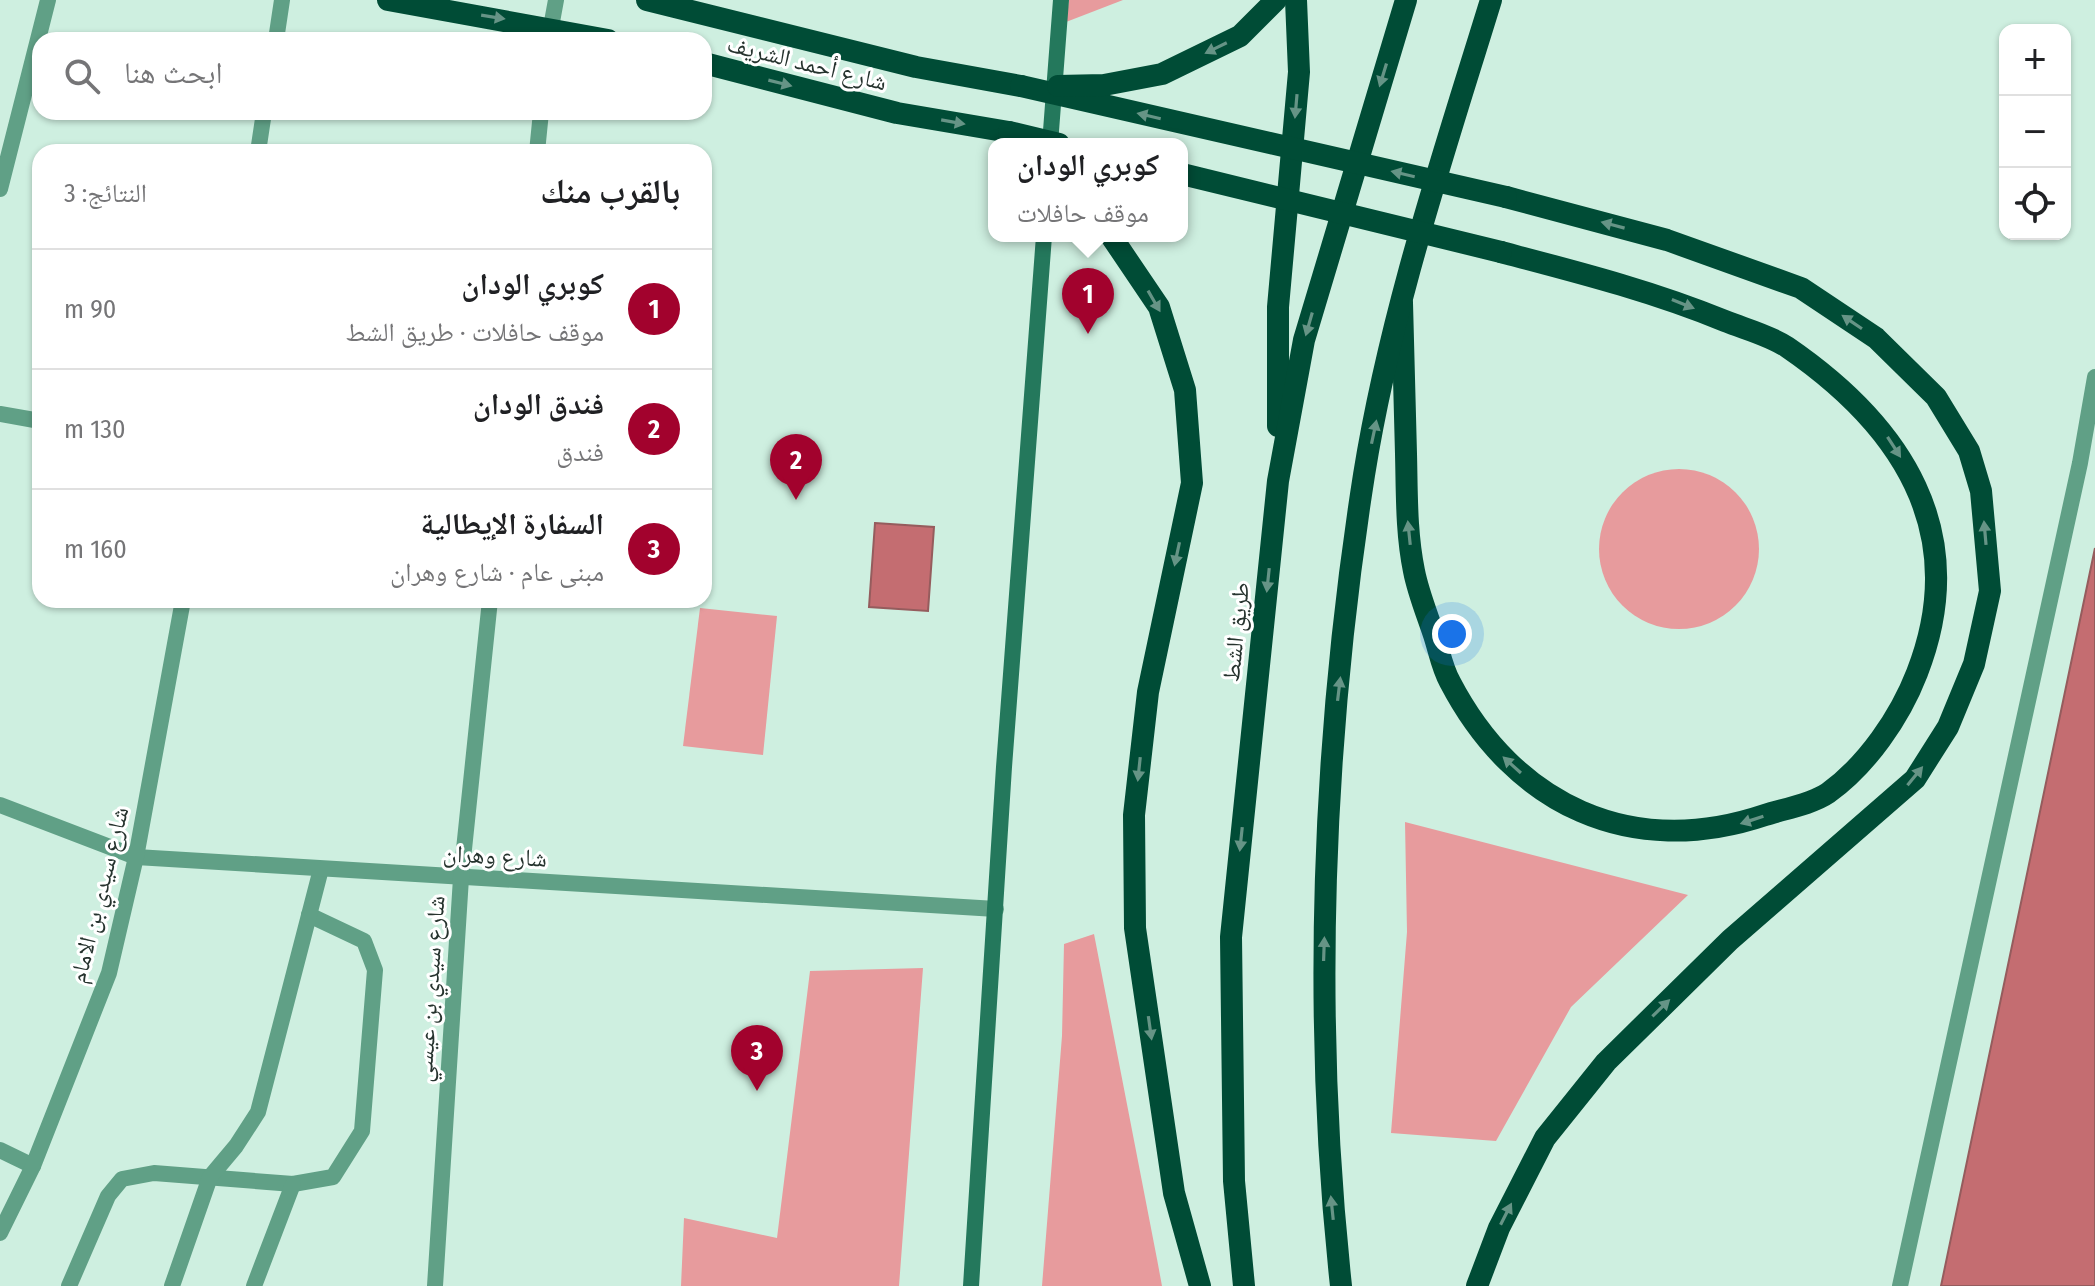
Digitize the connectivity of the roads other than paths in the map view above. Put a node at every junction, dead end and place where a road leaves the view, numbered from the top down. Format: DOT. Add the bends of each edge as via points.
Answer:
graph roads {
  1 [pos="48,0"];
  2 [pos="282,0"];
  3 [pos="388,0"];
  4 [pos="556,0"];
  5 [pos="1061,0"];
  6 [pos="1276,0"];
  7 [pos="1296,0"];
  8 [pos="1406,0"];
  9 [pos="1491,0"];
  10 [pos="656,2"];
  11 [pos="40,32"];
  12 [pos="277,32"];
  13 [pos="545,32"];
  14 [pos="550,32"];
  15 [pos="32,63"];
  16 [pos="712,65"];
  17 [pos="1021,86"];
  18 [pos="263,120"];
  19 [pos="540,120"];
  20 [pos="1015,138"];
  21 [pos="1050,138"];
  22 [pos="259,144"];
  23 [pos="538,144"];
  24 [pos="1188,176"];
  25 [pos="0,189"];
  26 [pos="1044,242"];
  27 [pos="1115,242"];
  28 [pos="1402,303"];
  29 [pos="2095,377"];
  30 [pos="0,414"];
  31 [pos="32,420"];
  32 [pos="1278,481"];
  33 [pos="182,608"];
  34 [pos="489,608"];
  35 [pos="0,805"];
  36 [pos="136,857"];
  37 [pos="321,869"];
  38 [pos="461,878"];
  39 [pos="996,909"];
  40 [pos="309,915"];
  41 [pos="0,1150"];
  42 [pos="33,1166"];
  43 [pos="210,1177"];
  44 [pos="293,1184"];
  45 [pos="0,1233"];
  46 [pos="69,1286"];
  47 [pos="172,1286"];
  48 [pos="254,1286"];
  49 [pos="435,1286"];
  50 [pos="971,1286"];
  51 [pos="1200,1286"];
  52 [pos="1244,1286"];
  53 [pos="1341,1286"];
  54 [pos="1477,1286"];
  55 [pos="1900,1286"];
  1 -- 11 [label="street"];
  2 -- 12 [label="street"];
  3 -- 13 [label="highway, one-way"];
  4 -- 14 [label="street"];
  5 -- 21 [label="main road"];
  6 -- 17 [label="highway, one-way, bridge" via="1240,36 1162,74 1104,85"];
  7 -- 32 [label="highway, one-way" via="1299,72 1278,307"];
  8 -- 32 [label="highway, طريق الشط, one-way" via="1304,340"];
  9 -- 28 [label="highway"];
  10 -- 17 [label="highway, شارع أحمد الشريف" via="916,67"];
  15 -- 25 [label="street"];
  16 -- 20 [label="highway, شارع أحمد الشريف, one-way"];
  54 -- 17 [label="highway, one-way, bridge" via="1499,1228 1545,1138 1606,1062 1730,940 1915,779 1948,727 1974,664 1990,591 1981,491 1969,451 1936,397 1876,338 1801,288 1667,240 1506,197"];
  18 -- 22 [label="street"];
  19 -- 23 [label="street"];
  24 -- 28 [label="highway, one-way, bridge" via="1659,294 1783,344 1842,390 1888,437 1916,482 1932,523 1937,576 1928,644 1905,704 1868,755 1826,795 1734,826 1676,833 1607,821 1548,797 1490,746 1448,679 1414,572 1407,523"];
  26 -- 39 [label="main road"];
  27 -- 51 [label="highway, one-way" via="1159,307 1185,390 1192,483 1148,692 1134,815 1135,928 1174,1193"];
  53 -- 28 [label="highway, one-way" via="1331,1193 1324,957 1334,737 1365,474"];
  29 -- 55 [label="street"];
  30 -- 31 [label="street"];
  32 -- 52 [label="highway, طريق الشط, one-way" via="1231,937 1234,1181"];
  33 -- 36 [label="street, شارع سيدي بن الامام"];
  34 -- 38 [label="street, شارع سيدي بن عيسي"];
  35 -- 36 [label="street, شارع وهران"];
  36 -- 37 [label="street, شارع وهران"];
  36 -- 42 [label="street, شارع سيدي بن الامام" via="109,973"];
  37 -- 38 [label="street, شارع وهران"];
  37 -- 40 [label="street"];
  38 -- 39 [label="street, شارع وهران"];
  38 -- 49 [label="street, شارع سيدي بن عيسي"];
  39 -- 50 [label="main road"];
  40 -- 43 [label="street" via="258,1112"];
  40 -- 44 [label="street" via="364,941 375,970 362,1131 333,1177"];
  41 -- 42 [label="street"];
  42 -- 45 [label="street, شارع سيدي بن الامام"];
  43 -- 44 [label="street"];
  43 -- 46 [label="street" via="154,1173 122,1179 108,1196"];
  43 -- 47 [label="street"];
  44 -- 48 [label="street"];
}
